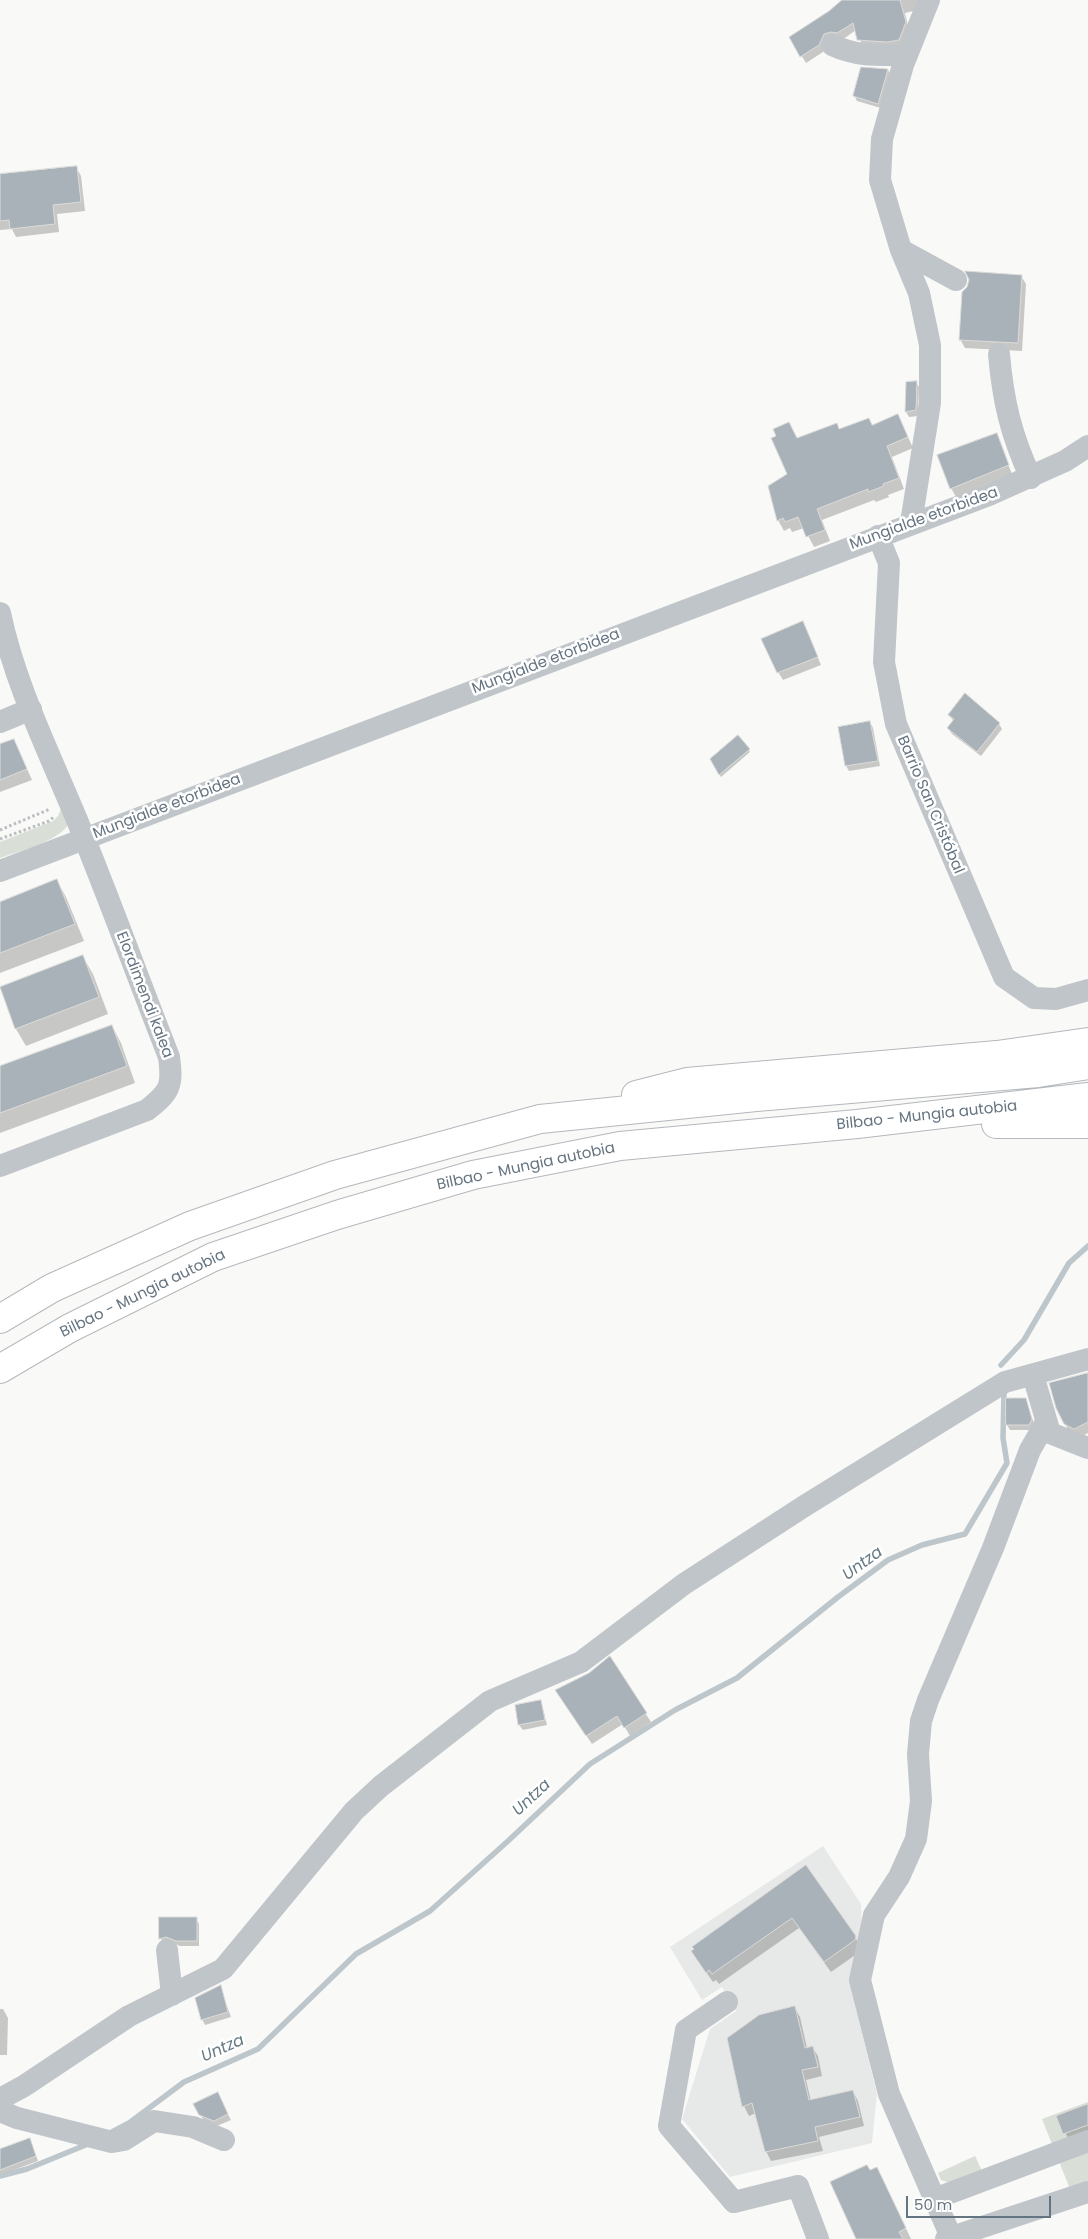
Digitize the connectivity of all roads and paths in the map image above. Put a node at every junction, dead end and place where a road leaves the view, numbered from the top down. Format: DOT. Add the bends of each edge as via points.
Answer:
graph roads {
  1 [pos="929,0"];
  2 [pos="832,45"];
  3 [pos="907,55"];
  4 [pos="900,250"];
  5 [pos="956,280"];
  6 [pos="999,354"];
  7 [pos="1088,446"];
  8 [pos="1031,478"];
  9 [pos="911,523"];
  10 [pos="878,536"];
  11 [pos="0,613"];
  12 [pos="31,709"];
  13 [pos="0,722"];
  14 [pos="53,808"];
  15 [pos="59,810"];
  16 [pos="0,830"];
  17 [pos="0,839"];
  18 [pos="84,839"];
  19 [pos="0,872"];
  20 [pos="1088,990"];
  21 [pos="1088,1042"];
  22 [pos="1088,1065"];
  23 [pos="1088,1097"];
  24 [pos="540,1119"];
  25 [pos="858,1124"];
  26 [pos="1088,1124"];
  27 [pos="0,1166"];
  28 [pos="0,1319"];
  29 [pos="1088,1359"];
  30 [pos="0,1369"];
  31 [pos="1033,1374"];
  32 [pos="1046,1422"];
  33 [pos="1088,1448"];
  34 [pos="167,1950"];
  35 [pos="172,1995"];
  36 [pos="728,2002"];
  37 [pos="0,2099"];
  38 [pos="0,2111"];
  39 [pos="224,2140"];
  40 [pos="1088,2142"];
  41 [pos="1088,2192"];
  42 [pos="934,2199"];
  43 [pos="948,2238"];
  44 [pos="818,2239"];
  1 -- 3 [label="street"];
  2 -- 3 [label="street" via="863,55"];
  3 -- 4 [label="street" via="882,139 880,180"];
  4 -- 5 [label="street"];
  4 -- 9 [label="street" via="919,292 930,345 930,403"];
  6 -- 8 [label="street" via="1004,404"];
  7 -- 8 [label="street, Mungialde etorbidea" via="1065,462"];
  8 -- 9 [label="street, Mungialde etorbidea"];
  9 -- 10 [label="street, Mungialde etorbidea"];
  10 -- 18 [label="street, Mungialde etorbidea"];
  10 -- 20 [label="street, Barrio San Cristóbal" via="889,563 884,662 896,724 1004,977 1034,998 1056,999"];
  11 -- 12 [label="street, Elordimendi kalea" via="6,643"];
  12 -- 13 [label="street"];
  12 -- 18 [label="street, Elordimendi kalea"];
  14 -- 16 [label="path"];
  15 -- 17 [label="path" via="49,821"];
  18 -- 19 [label="street, Mungialde etorbidea"];
  18 -- 27 [label="street, Elordimendi kalea" via="169,1057 172,1076 169,1088 147,1110"];
  21 -- 24 [label="highway" via="997,1055 687,1082"];
  22 -- 24 [label="highway" via="1038,1073"];
  23 -- 25 [label="highway, Bilbao - Mungia autobia"];
  24 -- 28 [label="highway" via="335,1175 190,1226 52,1288"];
  25 -- 26 [label="highway"];
  25 -- 30 [label="highway, Bilbao - Mungia autobia" via="620,1146 473,1175 337,1214 214,1257 70,1328"];
  29 -- 31 [label="street"];
  31 -- 32 [label="street"];
  31 -- 35 [label="street" via="1004,1382 806,1505 684,1584 581,1662 490,1701 354,1811 223,1969"];
  32 -- 33 [label="street" via="1050,1433"];
  32 -- 42 [label="street" via="1030,1450 993,1548 928,1700 920,1730 921,1801 916,1839 899,1877 874,1914 860,1980 889,2094"];
  34 -- 35 [label="street"];
  35 -- 37 [label="street" via="130,2016"];
  36 -- 44 [label="street" via="686,2030 669,2126 734,2202 798,2186"];
  38 -- 39 [label="street" via="112,2142 124,2140 154,2121 193,2127"];
  40 -- 42 [label="street"];
  41 -- 43 [label="street"];
  42 -- 43 [label="street"];
}
